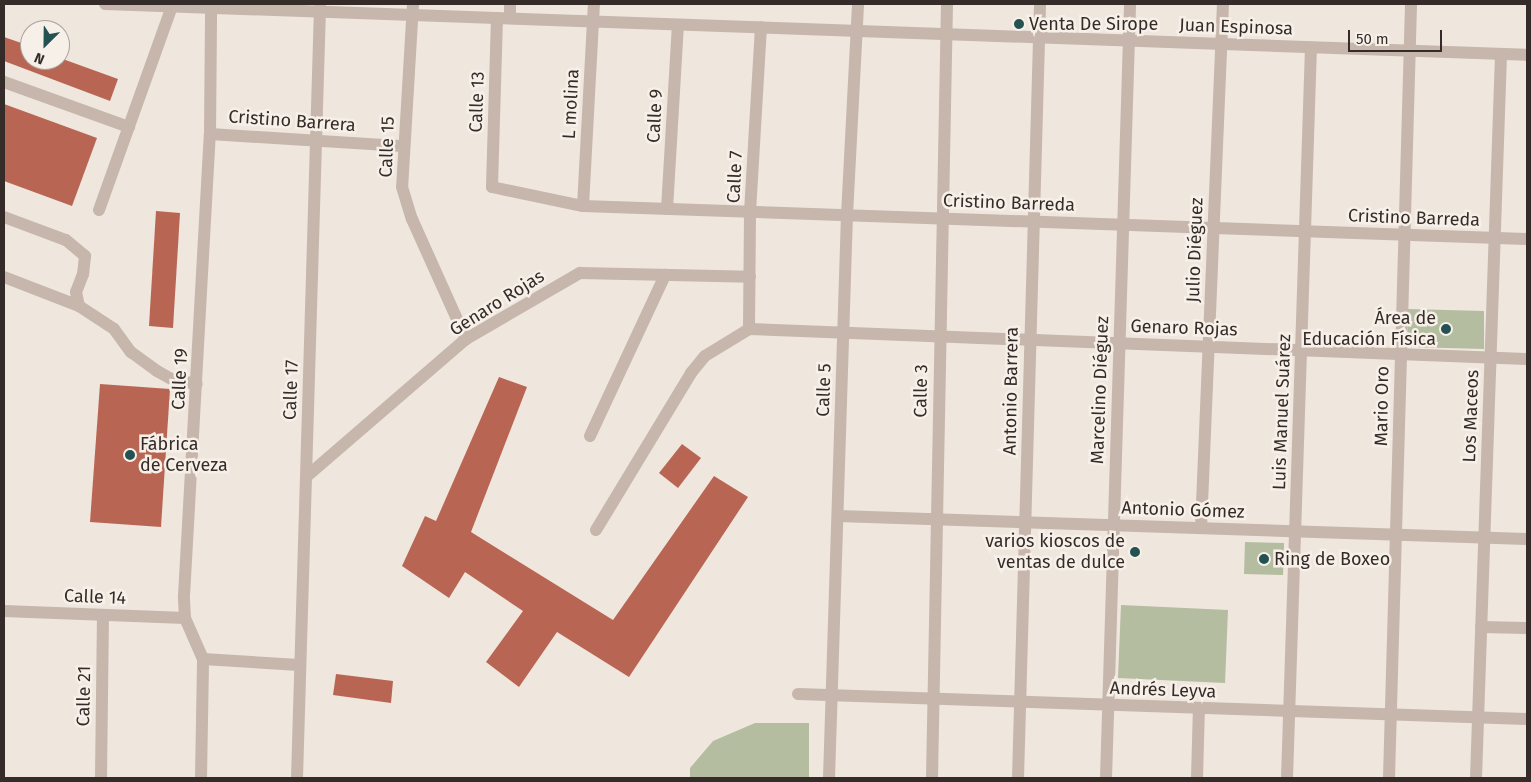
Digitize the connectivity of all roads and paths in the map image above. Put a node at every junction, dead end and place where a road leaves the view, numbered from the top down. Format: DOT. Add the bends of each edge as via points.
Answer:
graph roads {
  1 [pos="104,4"];
  2 [pos="140,4"];
  3 [pos="510,4"];
  4 [pos="594,4"];
  5 [pos="858,4"];
  6 [pos="947,4"];
  7 [pos="1040,4"];
  8 [pos="1130,4"];
  9 [pos="1223,4"];
  10 [pos="1411,4"];
  11 [pos="172,6"];
  12 [pos="211,8"];
  13 [pos="320,8"];
  14 [pos="413,9"];
  15 [pos="503,18"];
  16 [pos="593,21"];
  17 [pos="678,24"];
  18 [pos="761,27"];
  19 [pos="857,30"];
  20 [pos="946,34"];
  21 [pos="1039,38"];
  22 [pos="1129,41"];
  23 [pos="1221,44"];
  24 [pos="1311,47"];
  25 [pos="1409,51"];
  26 [pos="1501,54"];
  27 [pos="1527,55"];
  28 [pos="4,82"];
  29 [pos="130,127"];
  30 [pos="210,134"];
  31 [pos="315,140"];
  32 [pos="403,146"];
  33 [pos="492,187"];
  34 [pos="583,206"];
  35 [pos="667,208"];
  36 [pos="99,210"];
  37 [pos="750,212"];
  38 [pos="847,215"];
  39 [pos="4,217"];
  40 [pos="942,219"];
  41 [pos="1033,222"];
  42 [pos="1122,225"];
  43 [pos="1212,228"];
  44 [pos="1304,231"];
  45 [pos="1404,235"];
  46 [pos="1494,238"];
  47 [pos="1527,240"];
  48 [pos="665,275"];
  49 [pos="4,277"];
  50 [pos="750,277"];
  51 [pos="79,306"];
  52 [pos="749,329"];
  53 [pos="844,332"];
  54 [pos="939,336"];
  55 [pos="466,339"];
  56 [pos="1030,340"];
  57 [pos="1120,343"];
  58 [pos="1209,347"];
  59 [pos="1301,350"];
  60 [pos="1400,354"];
  61 [pos="1490,357"];
  62 [pos="1527,359"];
  63 [pos="197,384"];
  64 [pos="590,436"];
  65 [pos="306,477"];
  66 [pos="838,516"];
  67 [pos="937,520"];
  68 [pos="1025,522"];
  69 [pos="1114,525"];
  70 [pos="1201,528"];
  71 [pos="596,530"];
  72 [pos="1295,531"];
  73 [pos="1396,535"];
  74 [pos="1484,537"];
  75 [pos="1527,539"];
  76 [pos="4,611"];
  77 [pos="103,615"];
  78 [pos="185,618"];
  79 [pos="1481,627"];
  80 [pos="1527,628"];
  81 [pos="203,659"];
  82 [pos="299,665"];
  83 [pos="798,694"];
  84 [pos="830,695"];
  85 [pos="934,699"];
  86 [pos="1020,702"];
  87 [pos="1108,706"];
  88 [pos="1199,708"];
  89 [pos="1290,711"];
  90 [pos="1390,714"];
  91 [pos="1478,717"];
  92 [pos="1527,719"];
  93 [pos="101,778"];
  94 [pos="201,778"];
  95 [pos="297,778"];
  96 [pos="829,778"];
  97 [pos="932,778"];
  98 [pos="1018,778"];
  99 [pos="1106,778"];
  100 [pos="1197,778"];
  101 [pos="1287,778"];
  102 [pos="1389,778"];
  103 [pos="1476,778"];
  1 -- 2 [label="street, Juan Espinosa"];
  2 -- 11 [label="street, Juan Espinosa"];
  3 -- 15 [label="street, Calle 13"];
  4 -- 16 [label="street, L molina"];
  5 -- 19 [label="street, Calle 5"];
  6 -- 20 [label="street, Calle 3"];
  7 -- 21 [label="street, Antonio Barrera"];
  8 -- 22 [label="street, Marcelino Diéguez"];
  9 -- 23 [label="street, Julio Diéguez"];
  10 -- 25 [label="street, Mario Oro"];
  11 -- 12 [label="street, Juan Espinosa"];
  11 -- 29 [label="street"];
  12 -- 13 [label="street, Juan Espinosa"];
  12 -- 30 [label="street, Calle 19"];
  13 -- 14 [label="street, Juan Espinosa"];
  13 -- 31 [label="street, Calle 17"];
  14 -- 15 [label="street, Juan Espinosa"];
  14 -- 32 [label="street, Calle 15"];
  15 -- 16 [label="street, Juan Espinosa"];
  15 -- 33 [label="street, Calle 13"];
  16 -- 17 [label="street, Juan Espinosa"];
  16 -- 34 [label="street, L molina"];
  17 -- 18 [label="street, Juan Espinosa"];
  17 -- 35 [label="street, Calle 9"];
  18 -- 19 [label="street, Juan Espinosa"];
  18 -- 37 [label="street, Calle 7"];
  19 -- 20 [label="street, Juan Espinosa"];
  19 -- 38 [label="street, Calle 5"];
  20 -- 21 [label="street, Juan Espinosa"];
  20 -- 40 [label="street, Calle 3"];
  21 -- 22 [label="street, Juan Espinosa"];
  21 -- 41 [label="street, Antonio Barrera"];
  22 -- 23 [label="street, Juan Espinosa"];
  22 -- 42 [label="street, Marcelino Diéguez"];
  23 -- 24 [label="street, Juan Espinosa"];
  23 -- 43 [label="street, Julio Diéguez"];
  24 -- 25 [label="street, Juan Espinosa"];
  24 -- 44 [label="street, Luis Manuel Suárez"];
  25 -- 26 [label="street, Juan Espinosa"];
  25 -- 45 [label="street, Mario Oro"];
  26 -- 27 [label="street, Juan Espinosa"];
  26 -- 46 [label="street, Los Maceos"];
  28 -- 29 [label="street"];
  29 -- 36 [label="street"];
  30 -- 31 [label="street, Cristino Barrera"];
  30 -- 63 [label="street, Calle 19"];
  31 -- 32 [label="street, Cristino Barrera"];
  31 -- 65 [label="street, Calle 17"];
  32 -- 55 [label="street, Calle 15" via="402,187 412,219"];
  33 -- 34 [label="street, Cristino Barreda"];
  34 -- 35 [label="street, Cristino Barreda"];
  35 -- 37 [label="street, Cristino Barreda"];
  37 -- 38 [label="street, Cristino Barreda"];
  37 -- 50 [label="street, Calle 7"];
  38 -- 40 [label="street, Cristino Barreda"];
  38 -- 53 [label="street, Calle 5"];
  39 -- 51 [label="street" via="66,240 84,256 83,274 76,292"];
  40 -- 41 [label="street, Cristino Barreda"];
  40 -- 54 [label="street, Calle 3"];
  41 -- 42 [label="street, Cristino Barreda"];
  41 -- 56 [label="street, Antonio Barrera"];
  42 -- 43 [label="street, Cristino Barreda"];
  42 -- 57 [label="street, Marcelino Diéguez"];
  43 -- 44 [label="street, Cristino Barreda"];
  43 -- 58 [label="street, Julio Diéguez"];
  44 -- 45 [label="street, Cristino Barreda"];
  44 -- 59 [label="street, Luis Manuel Suárez"];
  45 -- 46 [label="street, Cristino Barreda"];
  45 -- 60 [label="street, Mario Oro"];
  46 -- 47 [label="street, Cristino Barreda"];
  46 -- 61 [label="street, Los Maceos"];
  48 -- 50 [label="street, Genaro Rojas"];
  48 -- 55 [label="street, Genaro Rojas" via="580,273"];
  48 -- 64 [label="street"];
  49 -- 51 [label="street"];
  50 -- 52 [label="street, Calle 7"];
  51 -- 63 [label="street" via="114,329 131,352 157,371 173,380"];
  52 -- 53 [label="street, Genaro Rojas"];
  52 -- 71 [label="street" via="705,356 691,373"];
  53 -- 54 [label="street, Genaro Rojas"];
  53 -- 66 [label="street, Calle 5"];
  54 -- 56 [label="street, Genaro Rojas"];
  54 -- 67 [label="street, Calle 3"];
  55 -- 65 [label="street, Genaro Rojas"];
  56 -- 57 [label="street, Genaro Rojas"];
  56 -- 68 [label="street, Antonio Barrera"];
  57 -- 58 [label="street, Genaro Rojas"];
  57 -- 69 [label="street, Marcelino Diéguez"];
  58 -- 59 [label="street, Genaro Rojas"];
  58 -- 70 [label="street, Julio Diéguez"];
  59 -- 60 [label="street, Genaro Rojas"];
  59 -- 72 [label="street, Luis Manuel Suárez"];
  60 -- 61 [label="street, Genaro Rojas"];
  60 -- 73 [label="street, Mario Oro"];
  61 -- 62 [label="street, Genaro Rojas"];
  61 -- 74 [label="street, Los Maceos"];
  63 -- 78 [label="street, Calle 19"];
  65 -- 82 [label="street, Calle 17"];
  66 -- 67 [label="street, Antonio Gómez"];
  66 -- 84 [label="street, Calle 5"];
  67 -- 68 [label="street, Antonio Gómez"];
  67 -- 85 [label="street, Calle 3"];
  68 -- 69 [label="street, Antonio Gómez"];
  68 -- 86 [label="street, Antonio Barrera"];
  69 -- 70 [label="street, Antonio Gómez"];
  69 -- 87 [label="street, Marcelino Diéguez"];
  70 -- 72 [label="street, Antonio Gómez"];
  72 -- 73 [label="street, Antonio Gómez"];
  72 -- 89 [label="street, Luis Manuel Suárez"];
  73 -- 74 [label="street, Antonio Gómez"];
  73 -- 90 [label="street, Mario Oro"];
  74 -- 75 [label="street, Antonio Gómez"];
  74 -- 79 [label="street, Los Maceos"];
  76 -- 77 [label="street, Calle 14"];
  77 -- 78 [label="street, Calle 14"];
  77 -- 93 [label="street, Calle 21"];
  78 -- 81 [label="street, Calle 19"];
  79 -- 80 [label="street"];
  79 -- 91 [label="street, Los Maceos"];
  81 -- 82 [label="street"];
  81 -- 94 [label="street, Calle 19"];
  82 -- 95 [label="street, Calle 17"];
  83 -- 84 [label="street, Andrés Leyva"];
  84 -- 85 [label="street, Andrés Leyva"];
  84 -- 96 [label="street, Calle 5"];
  85 -- 86 [label="street, Andrés Leyva"];
  85 -- 97 [label="street, Calle 3"];
  86 -- 87 [label="street, Andrés Leyva"];
  86 -- 98 [label="street, Antonio Barrera"];
  87 -- 88 [label="street, Andrés Leyva"];
  87 -- 99 [label="street, Marcelino Diéguez"];
  88 -- 89 [label="street, Andrés Leyva"];
  88 -- 100 [label="street"];
  89 -- 90 [label="street, Andrés Leyva"];
  89 -- 101 [label="street, Luis Manuel Suárez"];
  90 -- 91 [label="street, Andrés Leyva"];
  90 -- 102 [label="street, Mario Oro"];
  91 -- 92 [label="street, Andrés Leyva"];
  91 -- 103 [label="street, Los Maceos"];
}
